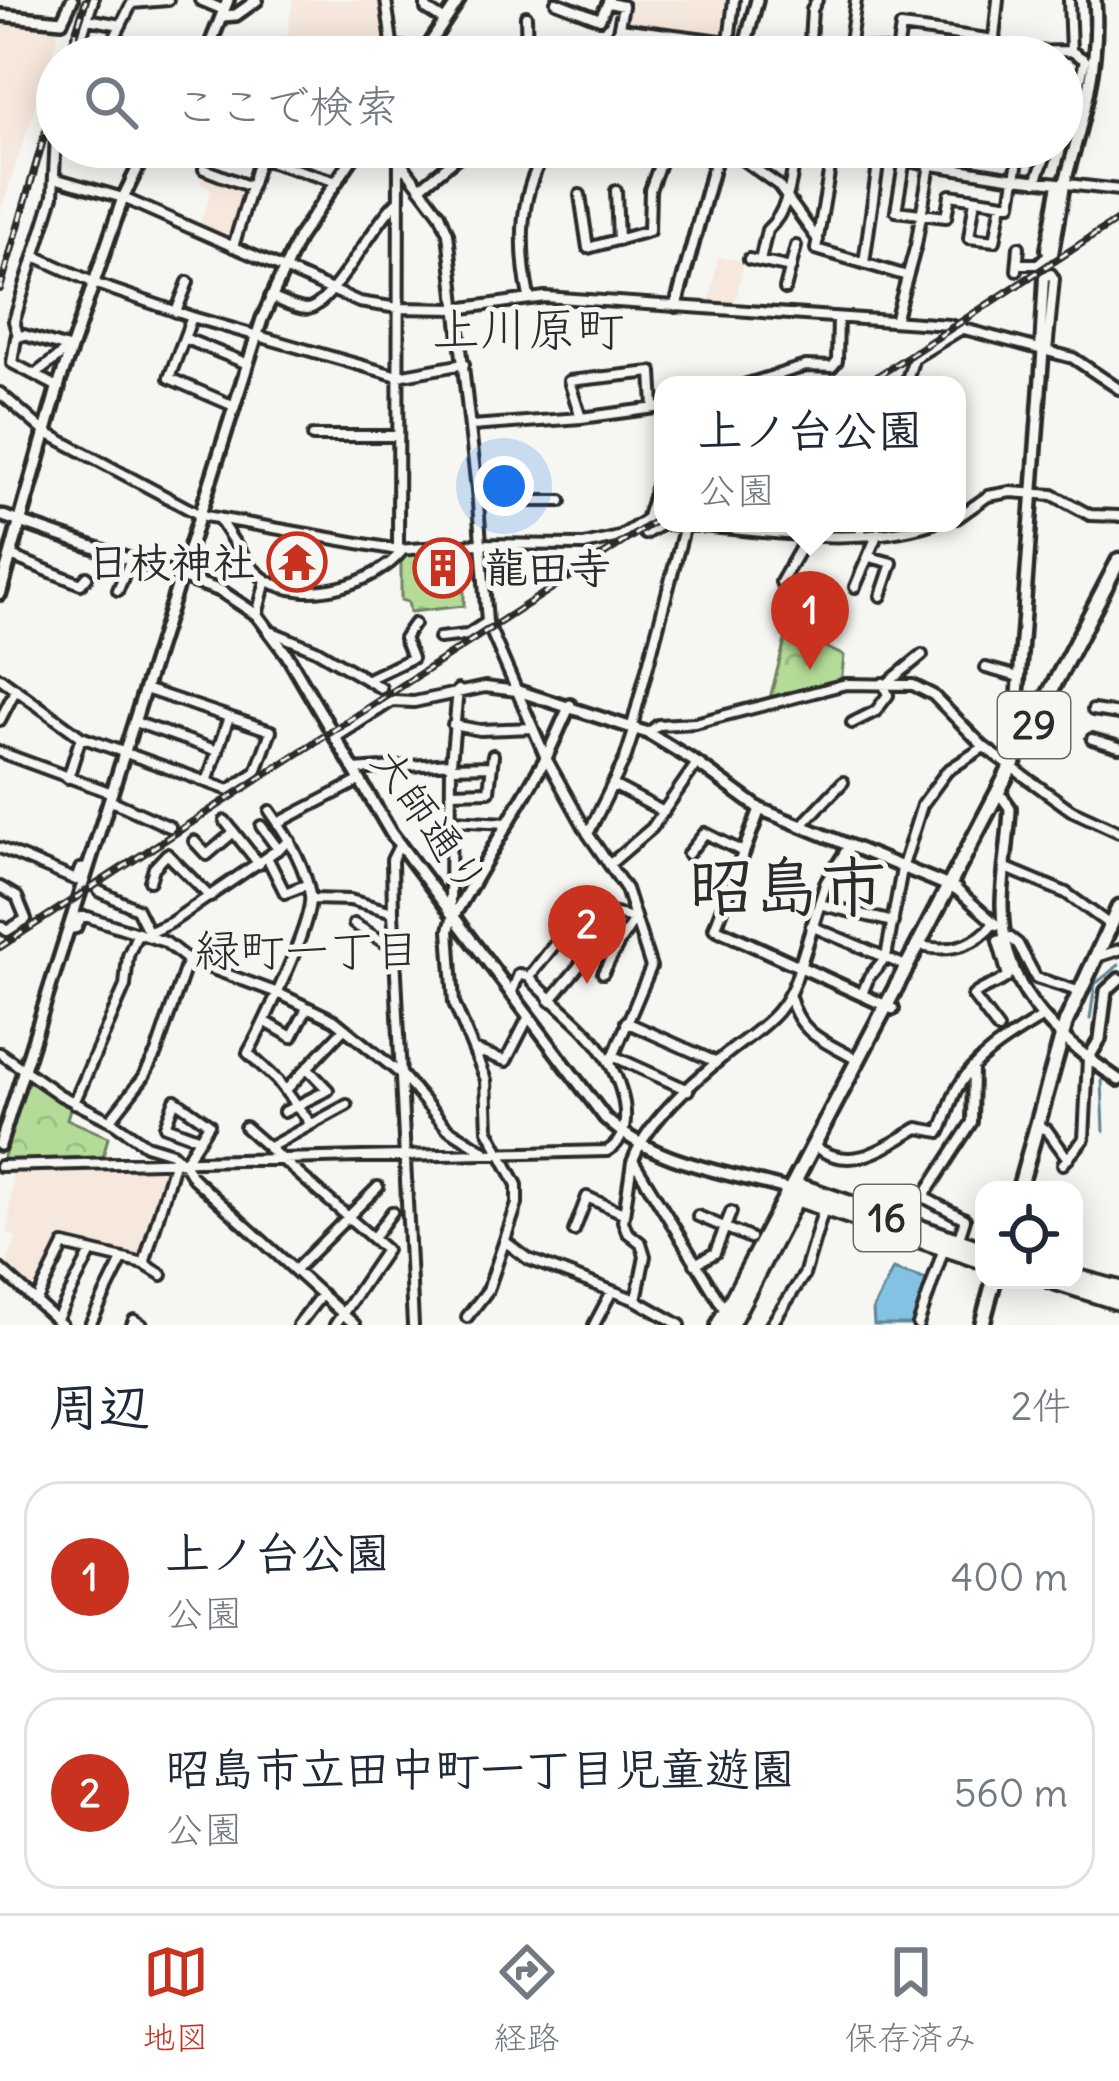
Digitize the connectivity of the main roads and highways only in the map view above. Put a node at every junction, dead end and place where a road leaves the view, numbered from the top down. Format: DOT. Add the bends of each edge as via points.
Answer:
graph roads {
  1 [pos="58,388"];
  2 [pos="1119,560"];
  3 [pos="1119,576"];
  4 [pos="0,593"];
  5 [pos="1015,768"];
  6 [pos="952,889"];
  7 [pos="1119,907"];
  8 [pos="890,1008"];
  9 [pos="1021,1181"];
  10 [pos="796,1191"];
  11 [pos="951,1245"];
  12 [pos="975,1249"];
  13 [pos="975,1257"];
  14 [pos="1083,1279"];
  15 [pos="992,1289"];
  16 [pos="1078,1289"];
  17 [pos="1119,1289"];
  18 [pos="1119,1302"];
  19 [pos="728,1322"];
  20 [pos="982,1325"];
  1 -- 4 [label="main road"];
  2 -- 5 [label="main road, 29"];
  3 -- 5 [label="main road, 29"];
  5 -- 6 [label="main road, 29"];
  5 -- 6 [label="main road, 29"];
  6 -- 8 [label="main road, 29"];
  6 -- 8 [label="main road, 29"];
  7 -- 9 [label="main road" via="1060,1039"];
  8 -- 10 [label="main road, 29"];
  8 -- 10 [label="main road, 29"];
  10 -- 11 [label="highway, 16"];
  10 -- 11 [label="highway, 16" via="824,1208"];
  10 -- 19 [label="highway, 16"];
  11 -- 12 [label="highway, 16"];
  11 -- 13 [label="highway, 16"];
  14 -- 17 [label="highway"];
  15 -- 20 [label="main road"];
  16 -- 18 [label="highway"];
}
